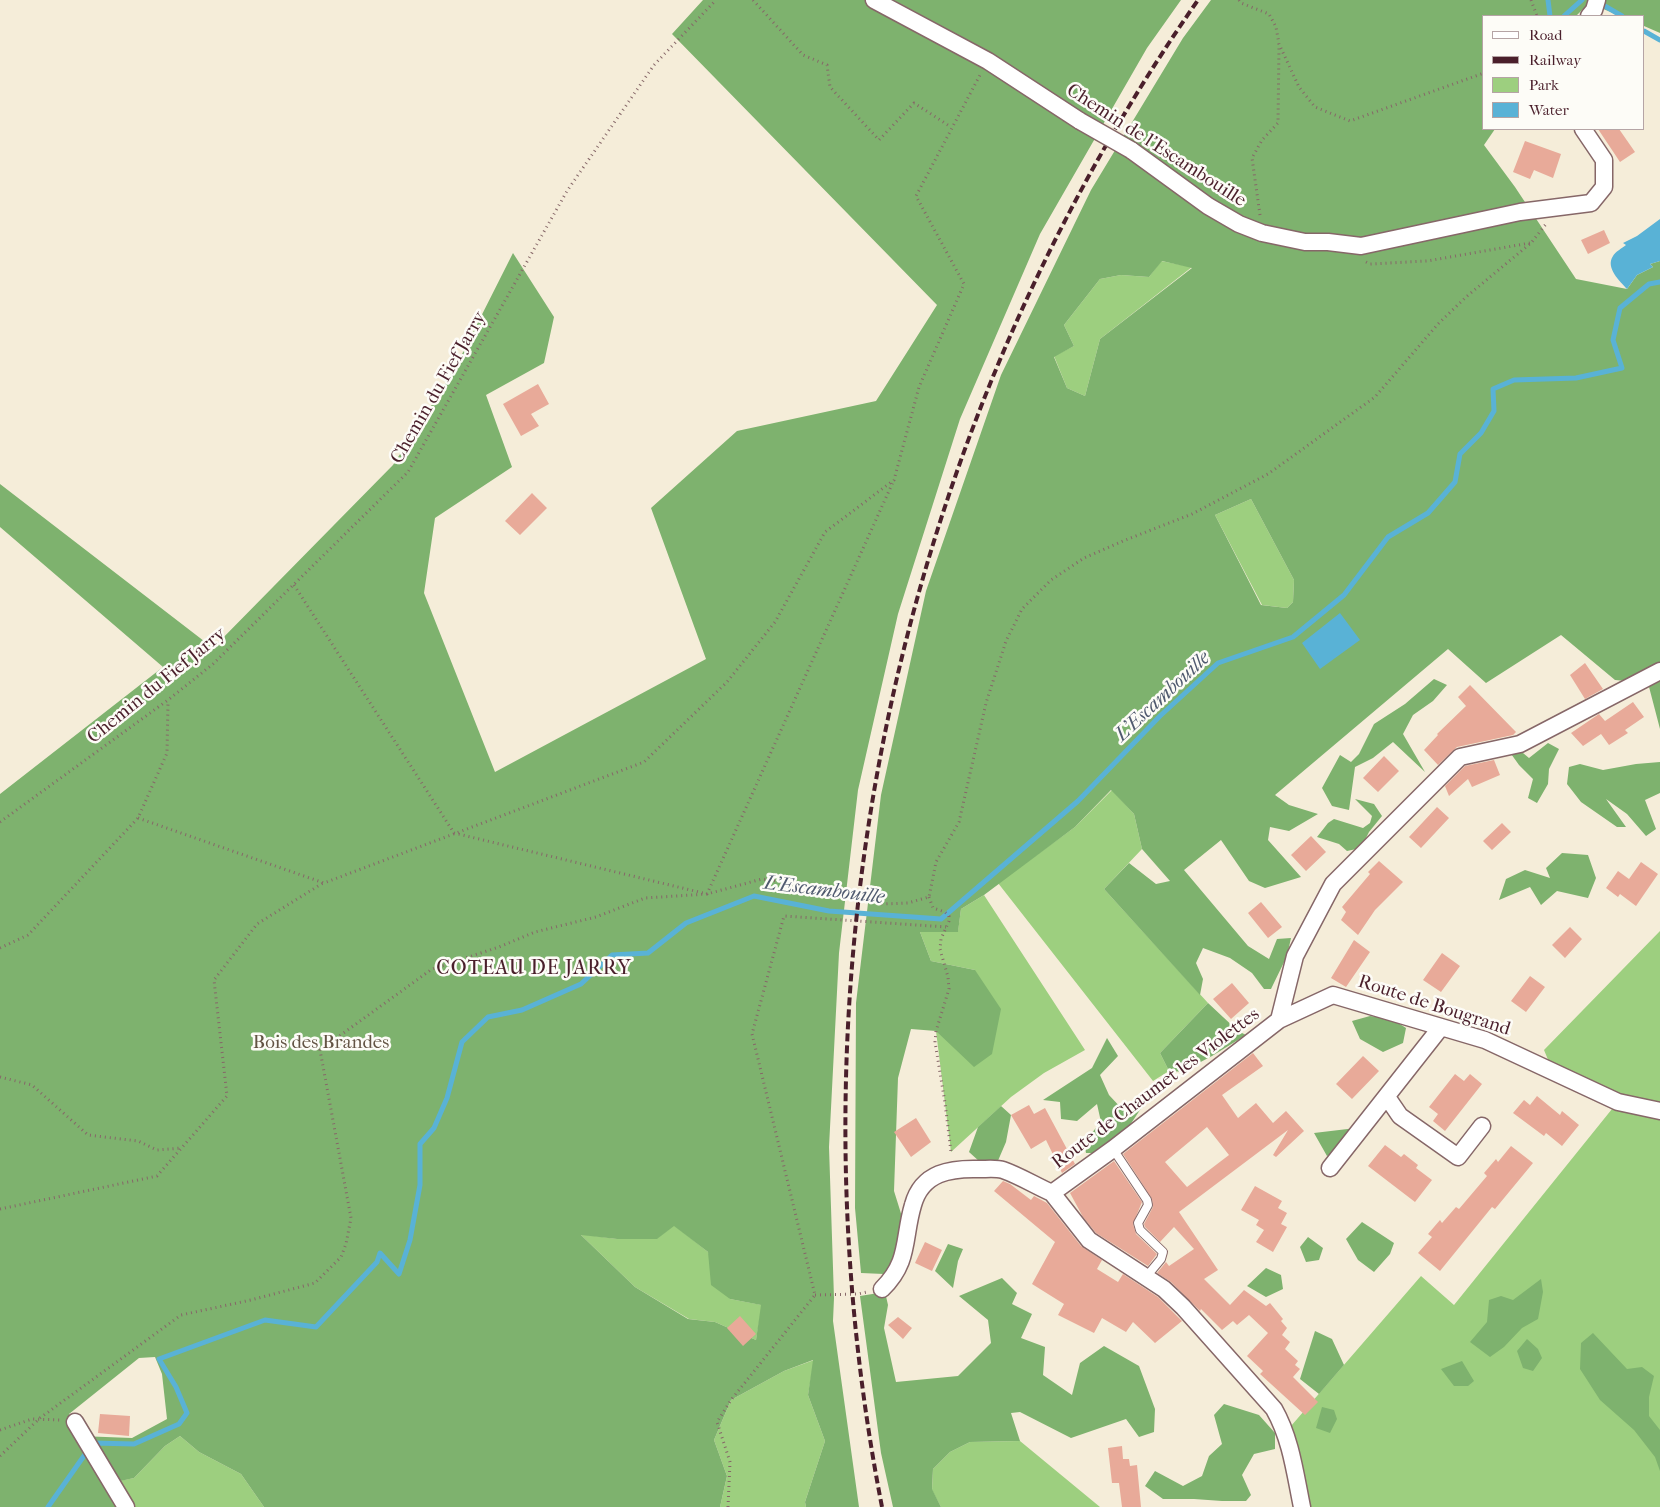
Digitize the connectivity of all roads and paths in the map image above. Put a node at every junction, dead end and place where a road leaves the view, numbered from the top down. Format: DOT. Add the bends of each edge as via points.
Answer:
graph roads {
  1 [pos="716,0"];
  2 [pos="753,0"];
  3 [pos="874,0"];
  4 [pos="1239,0"];
  5 [pos="1531,0"];
  6 [pos="1537,15"];
  7 [pos="1279,44"];
  8 [pos="988,61"];
  9 [pos="1482,74"];
  10 [pos="952,127"];
  11 [pos="1584,130"];
  12 [pos="1557,207"];
  13 [pos="1262,233"];
  14 [pos="1531,243"];
  15 [pos="1362,260"];
  16 [pos="894,480"];
  17 [pos="294,585"];
  18 [pos="1660,671"];
  19 [pos="168,700"];
  20 [pos="138,818"];
  21 [pos="0,822"];
  22 [pos="454,834"];
  23 [pos="324,882"];
  24 [pos="708,894"];
  25 [pos="929,897"];
  26 [pos="946,927"];
  27 [pos="0,948"];
  28 [pos="1279,1020"];
  29 [pos="1441,1027"];
  30 [pos="0,1077"];
  31 [pos="1387,1097"];
  32 [pos="1660,1111"];
  33 [pos="1482,1126"];
  34 [pos="182,1148"];
  35 [pos="1113,1149"];
  36 [pos="964,1168"];
  37 [pos="1330,1168"];
  38 [pos="1052,1193"];
  39 [pos="0,1208"];
  40 [pos="1146,1277"];
  41 [pos="882,1289"];
  42 [pos="815,1295"];
  43 [pos="40,1418"];
  44 [pos="75,1422"];
  45 [pos="0,1430"];
  46 [pos="0,1456"];
  47 [pos="126,1507"];
  48 [pos="728,1507"];
  49 [pos="1302,1507"];
  1 -- 17 [label="path, Chemin du Fief Jarry" via="654,65 567,191 408,472"];
  2 -- 10 [label="path" via="803,55 827,65 830,87 880,140 914,103"];
  3 -- 8 [label="street, Chemin de l'Escambouille"];
  4 -- 7 [label="path" via="1269,14"];
  5 -- 6 [label="path"];
  7 -- 9 [label="path" via="1299,87 1315,107 1350,121"];
  7 -- 13 [label="path" via="1278,123 1262,140 1252,158"];
  8 -- 10 [label="path"];
  8 -- 13 [label="street, Chemin de l'Escambouille, bridge" via="1131,150 1208,206"];
  10 -- 16 [label="path" via="916,196 964,284 919,387"];
  11 -- 12 [label="street, Chemin de l'Escambouille" via="1604,160 1604,187 1591,203"];
  12 -- 13 [label="street, Chemin de l'Escambouille" via="1361,246 1305,242"];
  12 -- 14 [label="path"];
  14 -- 15 [label="path" via="1427,260 1370,264"];
  14 -- 25 [label="path" via="1438,324 1375,397 1276,469 1192,514 1084,558 1051,580 1022,609 1006,641 986,703 959,822 936,862"];
  16 -- 22 [label="path" via="825,532 775,622 727,682 644,762"];
  16 -- 24 [label="path"];
  17 -- 19 [label="path, Chemin du Fief Jarry" via="214,664"];
  17 -- 22 [label="path"];
  18 -- 28 [label="street, Route de Chaumet les Violettes" via="1520,744 1460,756 1333,884 1295,956"];
  19 -- 20 [label="path" via="167,753"];
  19 -- 21 [label="path, Chemin du Fief Jarry"];
  20 -- 23 [label="path"];
  20 -- 27 [label="path" via="28,935"];
  22 -- 23 [label="path"];
  22 -- 24 [label="path"];
  23 -- 34 [label="path" via="257,924 214,980 227,1096"];
  24 -- 25 [label="path" via="762,879 883,904 908,903"];
  24 -- 43 [label="path" via="645,898 596,917 535,932 432,969 320,1050 351,1218 341,1256 315,1283 181,1315"];
  25 -- 26 [label="path" via="933,908 949,916"];
  26 -- 36 [label="path" via="940,949 950,989 935,1042 952,1152"];
  26 -- 42 [label="path" via="784,916 752,1034"];
  28 -- 29 [label="street, Route de Bougrand" via="1333,995"];
  28 -- 35 [label="street, Route de Chaumet les Violettes"];
  29 -- 31 [label="street"];
  29 -- 32 [label="street, Route de Bougrand" via="1485,1040 1618,1102"];
  30 -- 34 [label="path" via="32,1085 88,1136 138,1141 157,1150"];
  31 -- 33 [label="street" via="1400,1116 1458,1157"];
  31 -- 37 [label="street"];
  34 -- 39 [label="path" via="157,1176"];
  35 -- 38 [label="street, Route de Chaumet les Violettes"];
  35 -- 40 [label="lane" via="1147,1200 1148,1205 1138,1223 1140,1230 1163,1252 1162,1259"];
  36 -- 38 [label="street, Route de Chaumet les Violettes" via="1002,1169"];
  36 -- 41 [label="street, Route de Chaumet les Violettes" via="936,1175 917,1193 897,1271"];
  38 -- 40 [label="street, Route de Chaumet les Violettes" via="1089,1240"];
  40 -- 49 [label="street, Route de Chaumet les Violettes" via="1183,1307 1274,1409 1291,1448"];
  41 -- 42 [label="path" via="858,1294"];
  42 -- 48 [label="path" via="717,1422 730,1462"];
  43 -- 44 [label="path"];
  43 -- 45 [label="path"];
  43 -- 46 [label="path"];
  44 -- 47 [label="street"];
}
